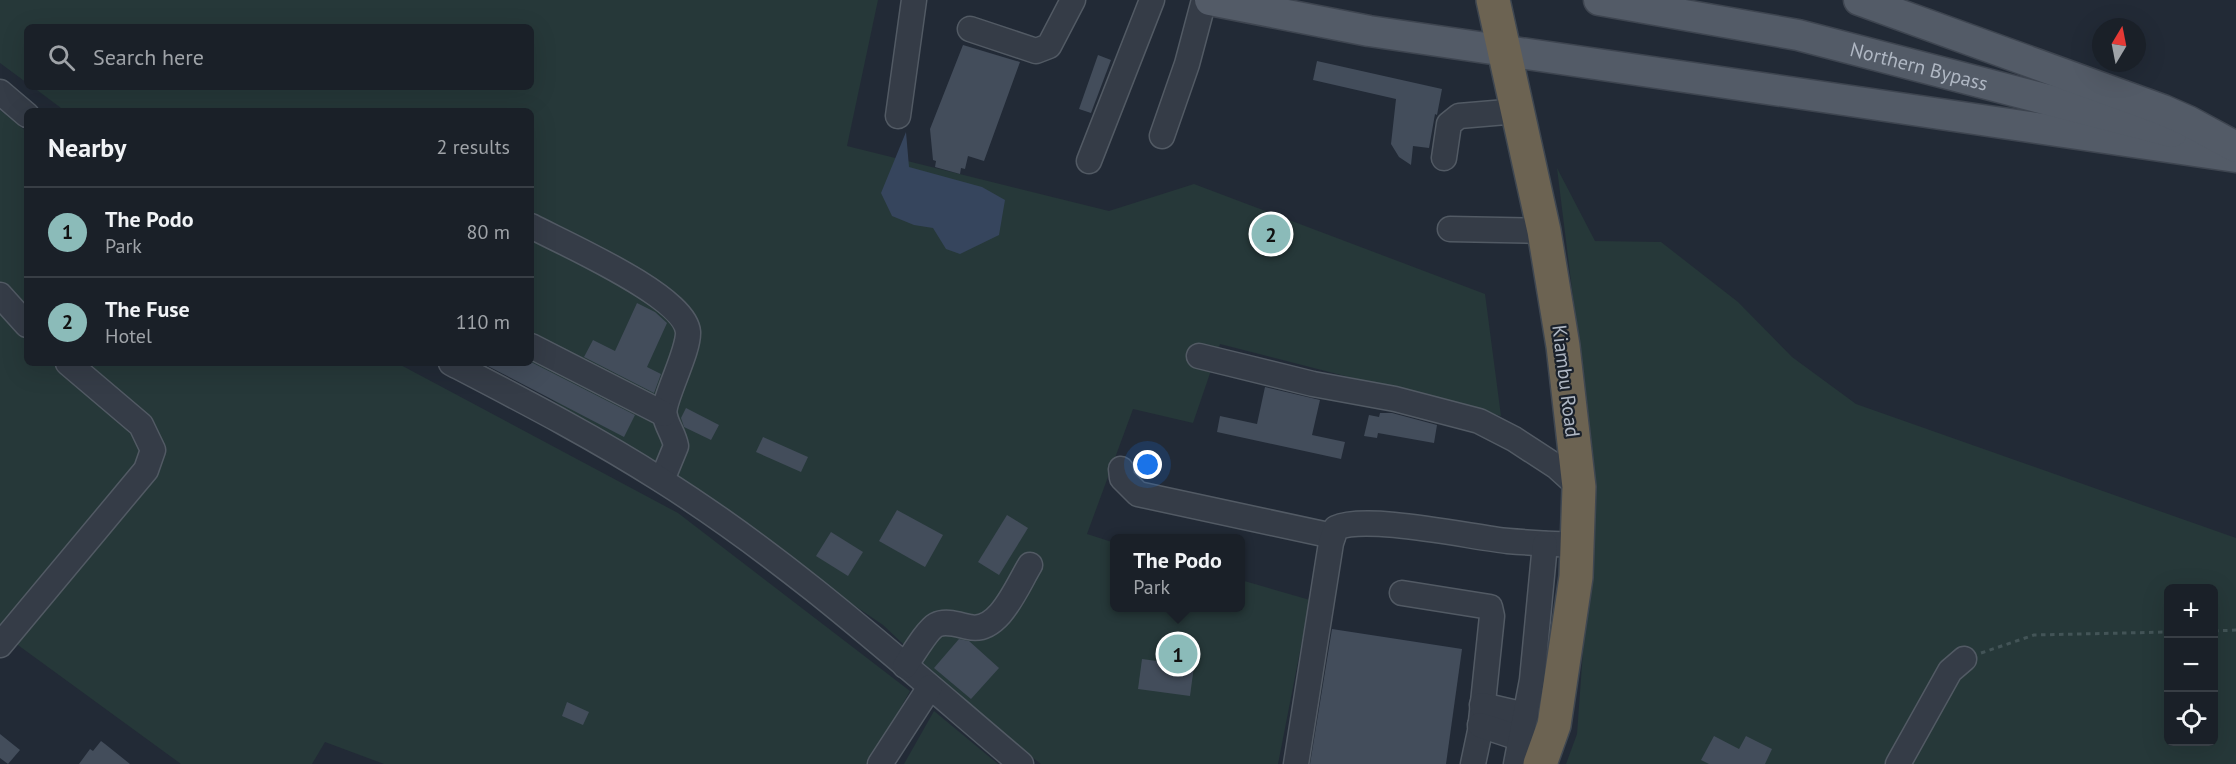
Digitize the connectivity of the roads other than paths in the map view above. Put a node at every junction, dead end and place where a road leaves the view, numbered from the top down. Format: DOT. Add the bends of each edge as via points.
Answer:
graph roads {
  1 [pos="914,0"];
  2 [pos="1073,0"];
  3 [pos="1152,0"];
  4 [pos="1204,0"];
  5 [pos="1210,0"];
  6 [pos="1493,0"];
  7 [pos="1599,0"];
  8 [pos="1859,0"];
  9 [pos="970,29"];
  10 [pos="1504,49"];
  11 [pos="0,92"];
  12 [pos="1518,111"];
  13 [pos="24,112"];
  14 [pos="898,116"];
  15 [pos="1162,136"];
  16 [pos="2236,148"];
  17 [pos="2236,157"];
  18 [pos="1444,158"];
  19 [pos="1089,161"];
  20 [pos="534,228"];
  21 [pos="1450,229"];
  22 [pos="1544,231"];
  23 [pos="0,295"];
  24 [pos="24,322"];
  25 [pos="534,348"];
  26 [pos="1199,356"];
  27 [pos="72,366"];
  28 [pos="457,366"];
  29 [pos="664,414"];
  30 [pos="1121,469"];
  31 [pos="662,480"];
  32 [pos="1579,487"];
  33 [pos="1333,536"];
  34 [pos="1561,544"];
  35 [pos="1030,565"];
  36 [pos="1402,593"];
  37 [pos="0,645"];
  38 [pos="1964,659"];
  39 [pos="904,666"];
  40 [pos="930,687"];
  41 [pos="1481,715"];
  42 [pos="1526,715"];
  43 [pos="1531,752"];
  44 [pos="880,764"];
  45 [pos="1021,764"];
  46 [pos="1296,764"];
  47 [pos="1473,764"];
  48 [pos="1516,764"];
  49 [pos="1898,764"];
  1 -- 14 [label="street"];
  2 -- 9 [label="street" via="1049,46 1043,50"];
  3 -- 19 [label="street"];
  4 -- 15 [label="street"];
  5 -- 10 [label="main road" via="1369,31"];
  6 -- 10 [label="highway, Kiambu Road"];
  7 -- 16 [label="main road, Northern Bypass" via="1798,35"];
  8 -- 16 [label="main road" via="2163,110"];
  10 -- 12 [label="highway, Kiambu Road"];
  10 -- 17 [label="main road"];
  11 -- 13 [label="street"];
  12 -- 18 [label="street" via="1459,116 1449,124"];
  12 -- 22 [label="highway, Kiambu Road"];
  20 -- 29 [label="street" via="643,285 668,301 684,319 688,332 685,349"];
  21 -- 22 [label="street"];
  22 -- 32 [label="highway, Kiambu Road" via="1563,346"];
  23 -- 24 [label="street"];
  25 -- 29 [label="street"];
  26 -- 32 [label="street" via="1479,421 1540,456"];
  27 -- 37 [label="street" via="141,425 153,450 146,470"];
  28 -- 31 [label="street"];
  29 -- 31 [label="street" via="676,446"];
  30 -- 33 [label="street" via="1122,478 1138,494"];
  31 -- 39 [label="street" via="759,549"];
  32 -- 34 [label="highway, Kiambu Road"];
  33 -- 34 [label="street" via="1336,528 1345,524 1369,522"];
  33 -- 46 [label="street"];
  34 -- 42 [label="street" via="1539,633"];
  34 -- 43 [label="highway, Kiambu Road" via="1576,577 1554,725"];
  35 -- 39 [label="street" via="1001,613 988,624 977,629 944,623 935,626"];
  36 -- 41 [label="street" via="1490,607"];
  38 -- 49 [label="street" via="1950,671"];
  39 -- 40 [label="street"];
  40 -- 44 [label="street"];
  40 -- 45 [label="street"];
  41 -- 42 [label="street"];
  41 -- 43 [label="street"];
  41 -- 47 [label="street"];
  42 -- 43 [label="street"];
  43 -- 48 [label="street"];
}
